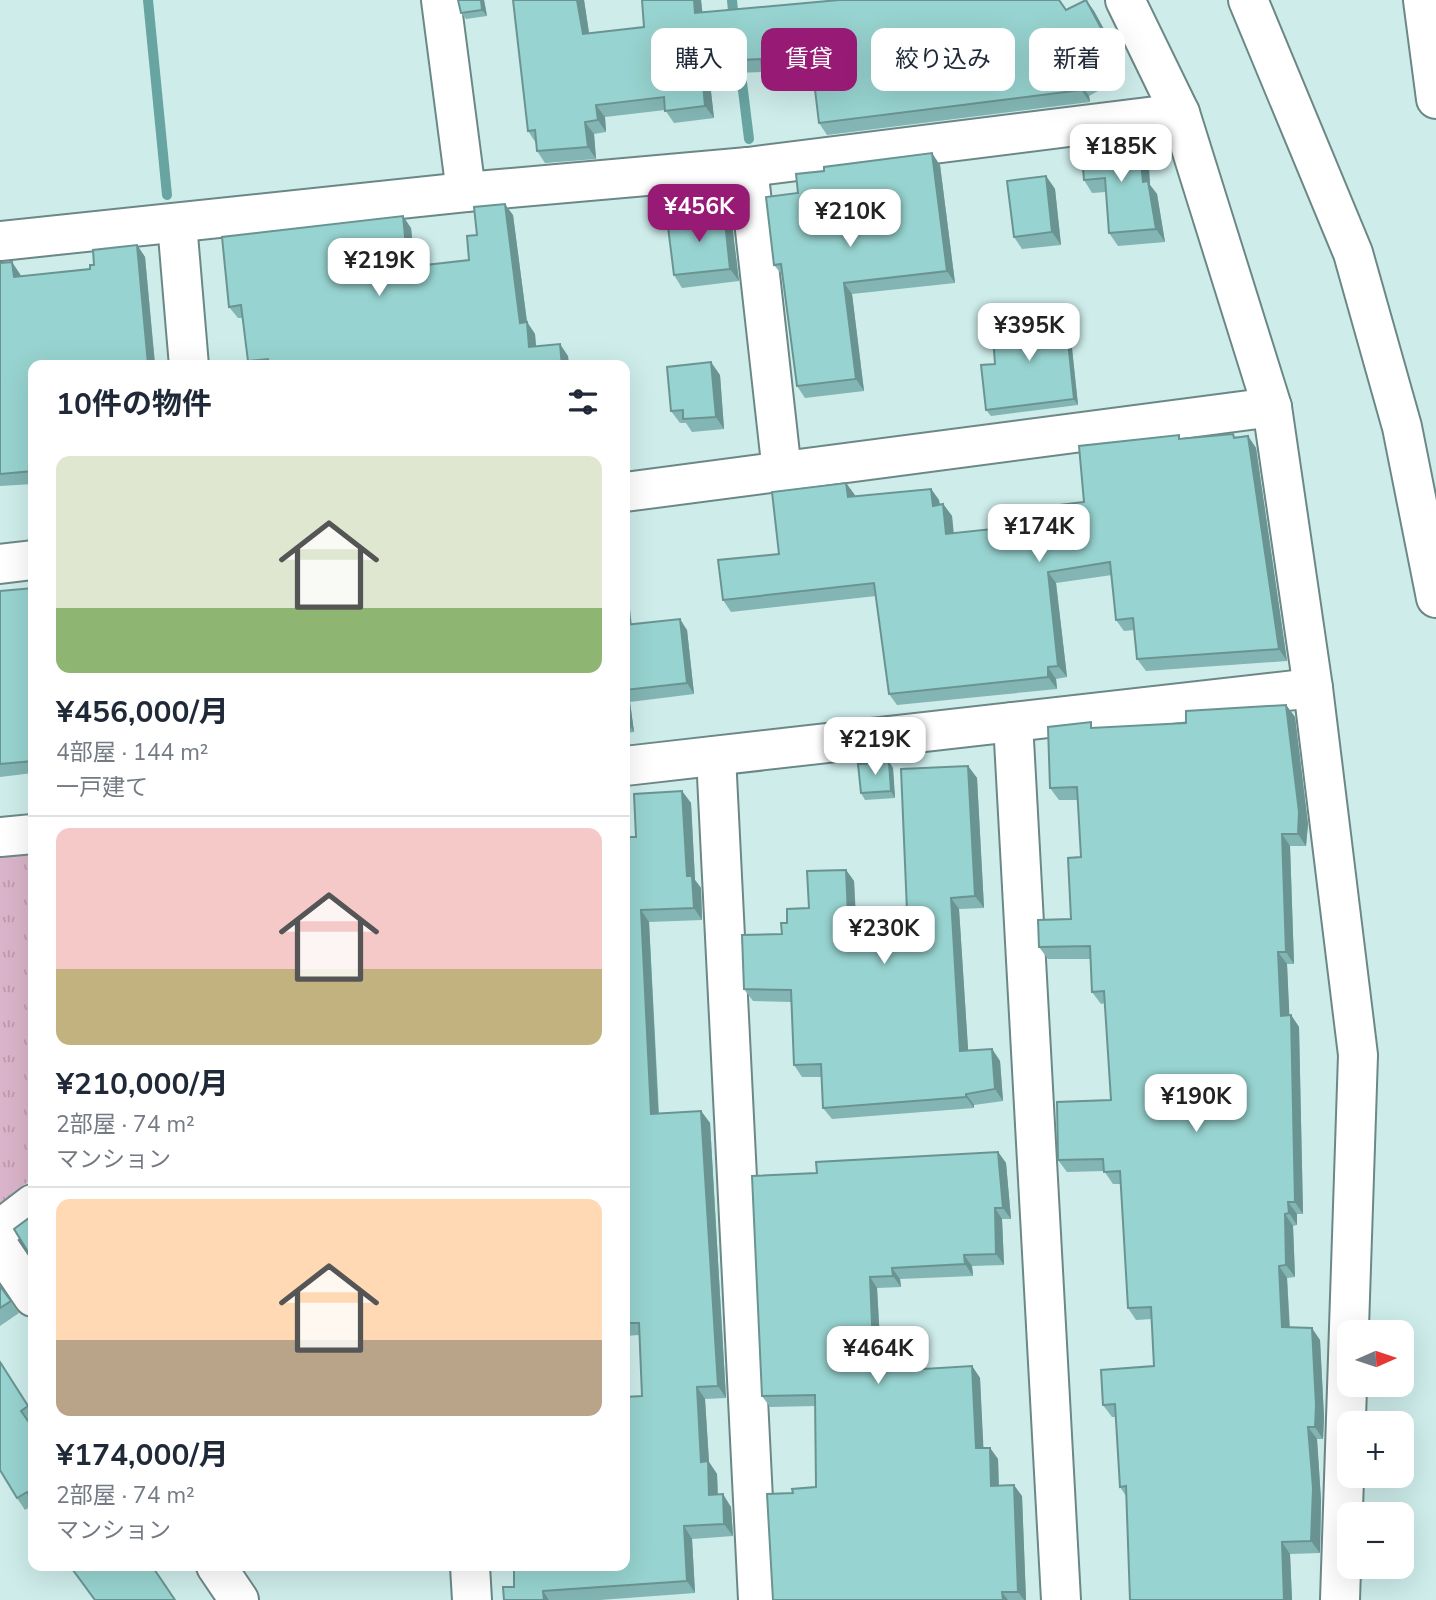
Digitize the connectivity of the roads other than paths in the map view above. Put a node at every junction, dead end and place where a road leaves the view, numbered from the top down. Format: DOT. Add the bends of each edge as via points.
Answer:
graph roads {
  1 [pos="441,0"];
  2 [pos="1125,0"];
  3 [pos="1248,0"];
  4 [pos="1423,0"];
  5 [pos="1436,99"];
  6 [pos="1180,113"];
  7 [pos="748,167"];
  8 [pos="466,192"];
  9 [pos="177,223"];
  10 [pos="0,241"];
  11 [pos="189,360"];
  12 [pos="1272,407"];
  13 [pos="782,472"];
  14 [pos="630,491"];
  15 [pos="28,561"];
  16 [pos="0,564"];
  17 [pos="1436,598"];
  18 [pos="1313,688"];
  19 [pos="1013,722"];
  20 [pos="716,756"];
  21 [pos="630,765"];
  22 [pos="28,834"];
  23 [pos="0,837"];
  24 [pos="28,1208"];
  25 [pos="0,1229"];
  26 [pos="0,1248"];
  27 [pos="28,1290"];
  28 [pos="219,1571"];
  29 [pos="470,1571"];
  30 [pos="239,1600"];
  31 [pos="472,1600"];
  32 [pos="758,1600"];
  33 [pos="1061,1600"];
  34 [pos="1340,1600"];
  1 -- 8 [label="street"];
  2 -- 6 [label="street"];
  3 -- 17 [label="street" via="1353,253 1402,427"];
  4 -- 5 [label="street"];
  6 -- 7 [label="street"];
  6 -- 12 [label="street"];
  7 -- 8 [label="street"];
  7 -- 13 [label="street"];
  8 -- 9 [label="street"];
  9 -- 10 [label="street"];
  9 -- 11 [label="street"];
  12 -- 13 [label="street"];
  12 -- 18 [label="street"];
  13 -- 14 [label="street"];
  15 -- 16 [label="street"];
  18 -- 19 [label="street"];
  18 -- 34 [label="street" via="1358,1055"];
  19 -- 20 [label="street"];
  19 -- 33 [label="street"];
  20 -- 21 [label="street"];
  20 -- 32 [label="street"];
  22 -- 23 [label="street"];
  24 -- 25 [label="street"];
  26 -- 27 [label="street"];
  28 -- 30 [label="street"];
  29 -- 31 [label="street"];
}
